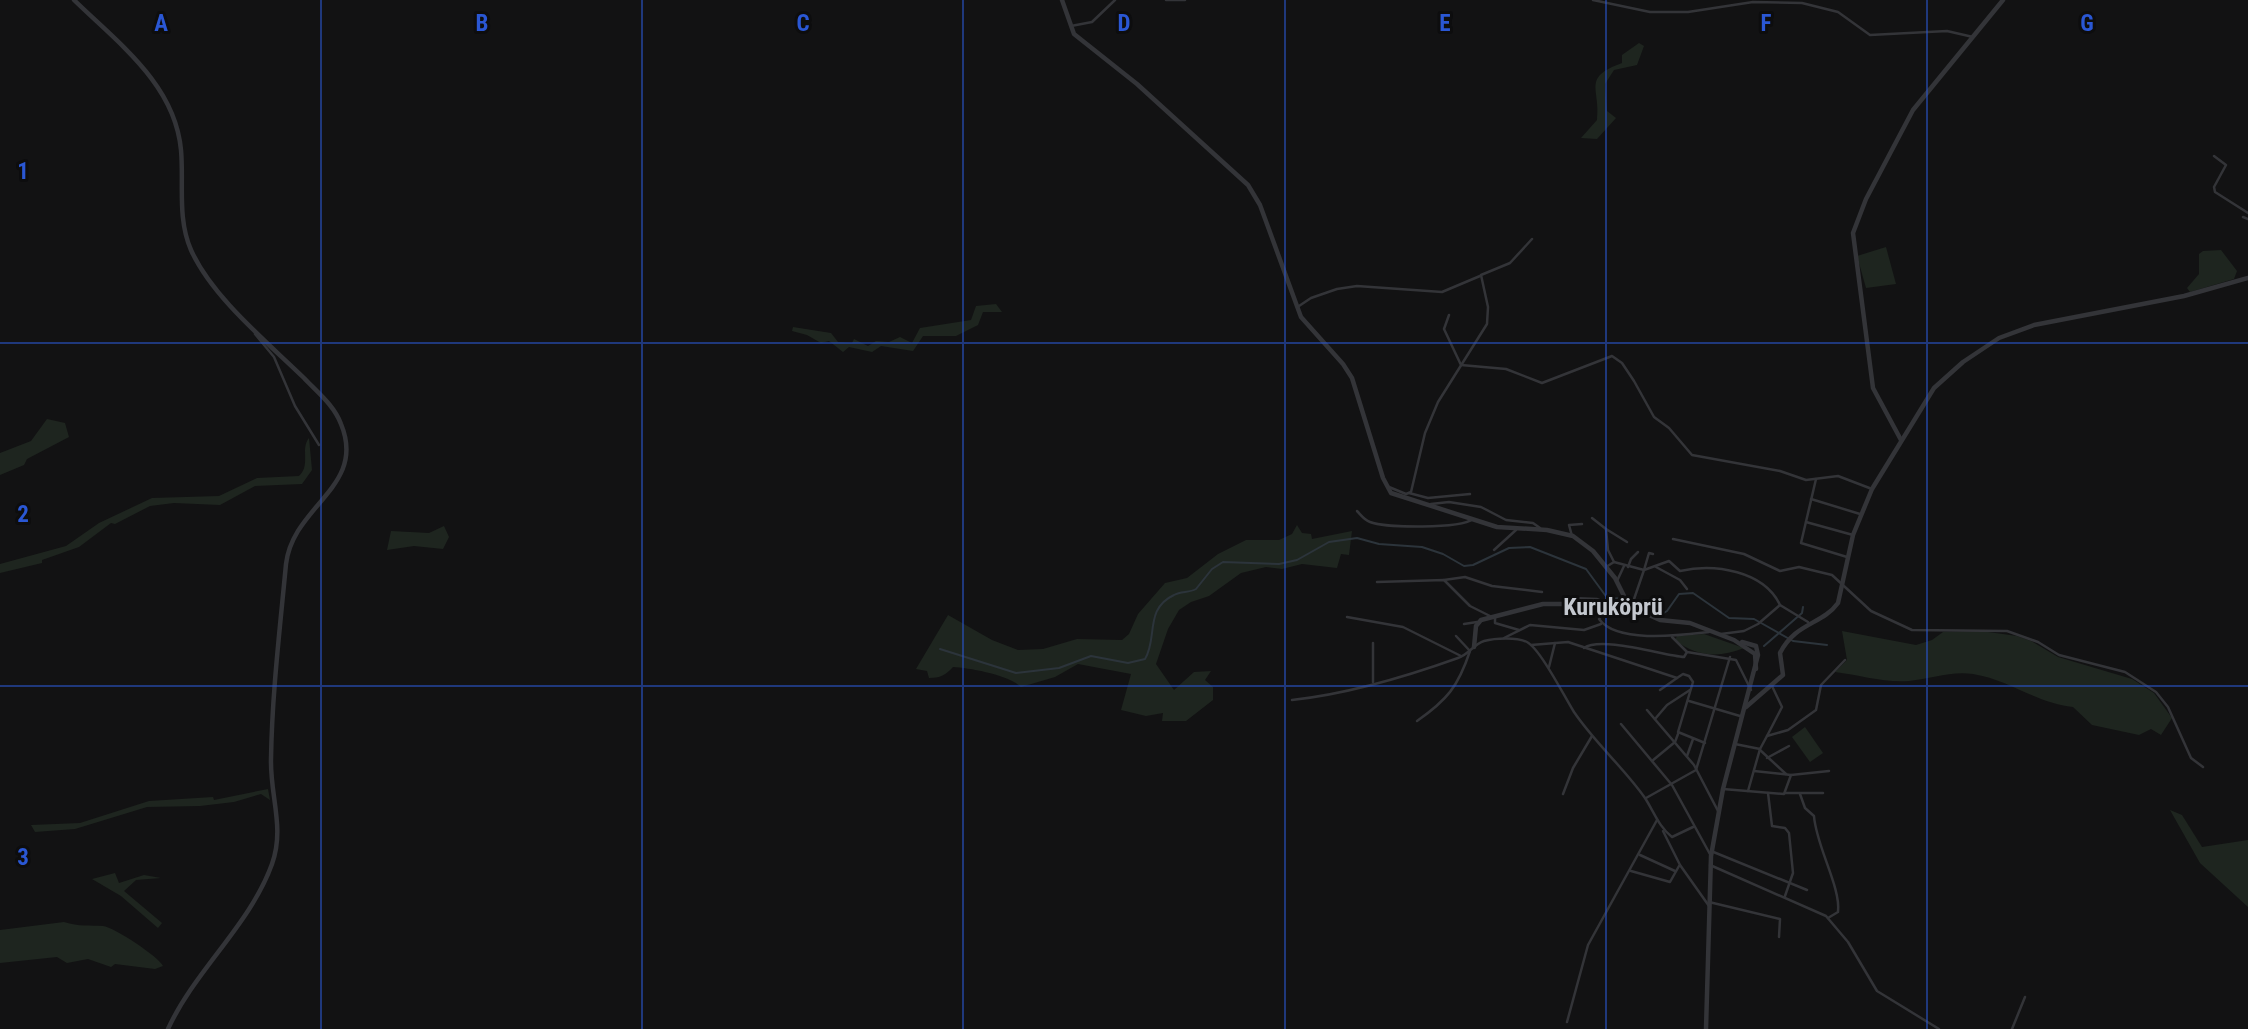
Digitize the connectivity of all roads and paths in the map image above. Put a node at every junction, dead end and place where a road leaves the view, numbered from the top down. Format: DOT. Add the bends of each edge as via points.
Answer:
graph roads {
  1 [pos="74,0"];
  2 [pos="1062,0"];
  3 [pos="1115,0"];
  4 [pos="1166,0"];
  5 [pos="1185,0"];
  6 [pos="1593,0"];
  7 [pos="2003,0"];
  8 [pos="1070,26"];
  9 [pos="1973,37"];
  10 [pos="2214,156"];
  11 [pos="2248,213"];
  12 [pos="2243,217"];
  13 [pos="2248,219"];
  14 [pos="1532,239"];
  15 [pos="1480,275"];
  16 [pos="2248,278"];
  17 [pos="1296,308"];
  18 [pos="1449,315"];
  19 [pos="253,327"];
  20 [pos="1461,365"];
  21 [pos="1901,440"];
  22 [pos="319,445"];
  23 [pos="1816,479"];
  24 [pos="1386,486"];
  25 [pos="1872,489"];
  26 [pos="1409,493"];
  27 [pos="1469,494"];
  28 [pos="1811,499"];
  29 [pos="1430,505"];
  30 [pos="1357,511"];
  31 [pos="1860,514"];
  32 [pos="1592,518"];
  33 [pos="1473,519"];
  34 [pos="1806,522"];
  35 [pos="1582,524"];
  36 [pos="1516,530"];
  37 [pos="1546,530"];
  38 [pos="1606,530"];
  39 [pos="1853,535"];
  40 [pos="1572,536"];
  41 [pos="1673,539"];
  42 [pos="1627,542"];
  43 [pos="1494,550"];
  44 [pos="1638,552"];
  45 [pos="1653,554"];
  46 [pos="1847,557"];
  47 [pos="1614,562"];
  48 [pos="1606,567"];
  49 [pos="1626,567"];
  50 [pos="1656,567"];
  51 [pos="1644,570"];
  52 [pos="1444,580"];
  53 [pos="1617,581"];
  54 [pos="1377,582"];
  55 [pos="1842,582"];
  56 [pos="1687,589"];
  57 [pos="1542,592"];
  58 [pos="1634,595"];
  59 [pos="1624,597"];
  60 [pos="1566,604"];
  61 [pos="1633,604"];
  62 [pos="1780,605"];
  63 [pos="1609,607"];
  64 [pos="1638,610"];
  65 [pos="1602,613"];
  66 [pos="1494,617"];
  67 [pos="1347,618"];
  68 [pos="1478,622"];
  69 [pos="1808,622"];
  70 [pos="1464,624"];
  71 [pos="1602,624"];
  72 [pos="1519,630"];
  73 [pos="1709,632"];
  74 [pos="1717,635"];
  75 [pos="1456,636"];
  76 [pos="1671,636"];
  77 [pos="1501,640"];
  78 [pos="1555,642"];
  79 [pos="1373,643"];
  80 [pos="1531,645"];
  81 [pos="1584,648"];
  82 [pos="1472,649"];
  83 [pos="1688,652"];
  84 [pos="1462,657"];
  85 [pos="1730,657"];
  86 [pos="1845,660"];
  87 [pos="1549,667"];
  88 [pos="1677,678"];
  89 [pos="1373,683"];
  90 [pos="1772,685"];
  91 [pos="1660,690"];
  92 [pos="1691,690"];
  93 [pos="1751,690"];
  94 [pos="1292,700"];
  95 [pos="1689,701"];
  96 [pos="1746,707"];
  97 [pos="1715,708"];
  98 [pos="1647,710"];
  99 [pos="1743,717"];
  100 [pos="1655,719"];
  101 [pos="1417,722"];
  102 [pos="1621,724"];
  103 [pos="1678,733"];
  104 [pos="1592,736"];
  105 [pos="1767,736"];
  106 [pos="1694,738"];
  107 [pos="1675,742"];
  108 [pos="1705,743"];
  109 [pos="1735,744"];
  110 [pos="1789,746"];
  111 [pos="1760,750"];
  112 [pos="1687,756"];
  113 [pos="1767,758"];
  114 [pos="1652,761"];
  115 [pos="2203,767"];
  116 [pos="1696,770"];
  117 [pos="1754,771"];
  118 [pos="1829,771"];
  119 [pos="1789,775"];
  120 [pos="1672,785"];
  121 [pos="1723,789"];
  122 [pos="1748,791"];
  123 [pos="1768,793"];
  124 [pos="1785,793"];
  125 [pos="1823,793"];
  126 [pos="1563,794"];
  127 [pos="1800,794"];
  128 [pos="1645,798"];
  129 [pos="1718,811"];
  130 [pos="1657,819"];
  131 [pos="1693,827"];
  132 [pos="1663,830"];
  133 [pos="1711,853"];
  134 [pos="1640,855"];
  135 [pos="1680,865"];
  136 [pos="1710,865"];
  137 [pos="1632,871"];
  138 [pos="1676,871"];
  139 [pos="1790,883"];
  140 [pos="1807,890"];
  141 [pos="1785,896"];
  142 [pos="1709,904"];
  143 [pos="1828,918"];
  144 [pos="1779,937"];
  145 [pos="2025,997"];
  146 [pos="1567,1022"];
  147 [pos="167,1029"];
  148 [pos="1706,1029"];
  149 [pos="1938,1029"];
  150 [pos="2012,1029"];
  1 -- 19 [label="street" via="145,70 169,102 181,148 187,240 204,273"];
  2 -- 8 [label="street"];
  3 -- 8 [label="street" via="1092,22"];
  4 -- 5 [label="street"];
  6 -- 9 [label="street" via="1650,12 1688,12 1753,2 1802,3 1838,12 1870,35 1947,31"];
  7 -- 9 [label="street"];
  8 -- 17 [label="street" via="1078,38 1137,84 1248,185"];
  9 -- 21 [label="street" via="1913,110 1853,233 1873,388"];
  10 -- 11 [label="street" via="2226,164 2215,192"];
  12 -- 13 [label="street"];
  14 -- 15 [label="street" via="1510,263"];
  15 -- 17 [label="street" via="1442,292 1357,286 1337,289"];
  15 -- 20 [label="street" via="1489,307 1487,324"];
  16 -- 21 [label="street" via="2184,296 2056,320 1999,338 1934,388"];
  17 -- 24 [label="street" via="1352,378"];
  18 -- 20 [label="street" via="1444,329"];
  19 -- 22 [label="street" via="274,357 295,407"];
  19 -- 147 [label="street" via="336,413 348,456 342,475 305,517 288,552 271,761 279,825 273,862 251,904"];
  20 -- 23 [label="street" via="1506,369 1542,383 1612,356 1622,363 1654,417 1688,453"];
  20 -- 26 [label="street" via="1431,417"];
  21 -- 25 [label="street"];
  23 -- 25 [label="street" via="1838,476"];
  23 -- 28 [label="street"];
  24 -- 26 [label="street"];
  24 -- 29 [label="street" via="1395,495"];
  25 -- 31 [label="street"];
  26 -- 27 [label="street" via="1428,498"];
  28 -- 31 [label="street"];
  28 -- 34 [label="street"];
  29 -- 33 [label="street"];
  29 -- 37 [label="street" via="1481,506 1506,520 1533,523"];
  30 -- 33 [label="street" via="1371,523 1441,527"];
  31 -- 39 [label="street"];
  32 -- 38 [label="street"];
  33 -- 36 [label="street"];
  34 -- 39 [label="street"];
  34 -- 46 [label="street" via="1801,543"];
  35 -- 40 [label="street" via="1569,525"];
  36 -- 37 [label="street"];
  36 -- 43 [label="street"];
  37 -- 40 [label="street"];
  38 -- 42 [label="street"];
  38 -- 47 [label="street"];
  39 -- 46 [label="street"];
  40 -- 48 [label="street"];
  41 -- 55 [label="street" via="1744,554 1780,571 1799,567"];
  44 -- 49 [label="street"];
  45 -- 51 [label="street" via="1644,562"];
  46 -- 55 [label="street"];
  47 -- 48 [label="street"];
  47 -- 49 [label="street"];
  48 -- 53 [label="street"];
  49 -- 51 [label="street"];
  49 -- 53 [label="street"];
  50 -- 51 [label="street"];
  50 -- 56 [label="street"];
  50 -- 62 [label="street" via="1669,561 1680,571 1746,574 1771,588"];
  51 -- 58 [label="street"];
  52 -- 54 [label="street"];
  52 -- 57 [label="street" via="1465,577 1492,586"];
  52 -- 66 [label="street" via="1470,606"];
  53 -- 59 [label="street"];
  55 -- 69 [label="street" via="1832,611"];
  55 -- 115 [label="street" via="1871,611 1912,631 1993,630 2024,635 2059,655 2125,672 2142,681 2168,707 2192,758"];
  58 -- 59 [label="street"];
  58 -- 61 [label="street"];
  59 -- 61 [label="street"];
  60 -- 63 [label="street" via="1572,599 1597,600"];
  60 -- 65 [label="street"];
  60 -- 66 [label="street" via="1543,604"];
  61 -- 64 [label="street"];
  62 -- 69 [label="street"];
  62 -- 74 [label="street" via="1744,631"];
  63 -- 64 [label="street"];
  63 -- 65 [label="street"];
  64 -- 73 [label="street" via="1660,620 1690,622"];
  65 -- 71 [label="street"];
  66 -- 68 [label="street"];
  66 -- 72 [label="street" via="1495,623"];
  67 -- 84 [label="street" via="1403,627"];
  68 -- 70 [label="street"];
  68 -- 82 [label="street"];
  69 -- 90 [label="street" via="1780,653 1784,673"];
  71 -- 72 [label="street" via="1584,630 1531,625"];
  71 -- 76 [label="street" via="1623,634"];
  72 -- 77 [label="street"];
  73 -- 74 [label="street"];
  73 -- 76 [label="street"];
  74 -- 93 [label="street" via="1754,651"];
  75 -- 82 [label="street"];
  76 -- 83 [label="street"];
  77 -- 80 [label="street"];
  77 -- 82 [label="street" via="1484,641"];
  78 -- 80 [label="street"];
  78 -- 81 [label="street"];
  78 -- 87 [label="street"];
  79 -- 89 [label="street"];
  80 -- 87 [label="street"];
  81 -- 83 [label="street" via="1590,644 1630,645 1684,657"];
  81 -- 88 [label="street"];
  82 -- 84 [label="street"];
  82 -- 101 [label="street" via="1451,694"];
  83 -- 85 [label="street"];
  84 -- 89 [label="street"];
  85 -- 93 [label="street" via="1741,665"];
  85 -- 97 [label="street"];
  86 -- 105 [label="street" via="1821,685 1816,710 1788,730"];
  87 -- 104 [label="street"];
  88 -- 91 [label="street"];
  88 -- 92 [label="street" via="1689,676"];
  89 -- 94 [label="street"];
  90 -- 96 [label="street"];
  90 -- 105 [label="street" via="1782,707"];
  92 -- 95 [label="street"];
  92 -- 100 [label="street"];
  93 -- 96 [label="street"];
  95 -- 97 [label="street"];
  95 -- 103 [label="street"];
  96 -- 99 [label="street"];
  97 -- 99 [label="street"];
  97 -- 108 [label="street"];
  98 -- 100 [label="street"];
  99 -- 109 [label="street"];
  100 -- 107 [label="street"];
  102 -- 114 [label="street"];
  103 -- 106 [label="street"];
  103 -- 107 [label="street"];
  104 -- 126 [label="street"];
  104 -- 128 [label="street"];
  105 -- 111 [label="street"];
  106 -- 108 [label="street"];
  106 -- 112 [label="street"];
  107 -- 112 [label="street"];
  107 -- 114 [label="street"];
  108 -- 116 [label="street"];
  109 -- 111 [label="street"];
  109 -- 121 [label="street"];
  110 -- 113 [label="street"];
  111 -- 113 [label="street"];
  111 -- 117 [label="street"];
  112 -- 116 [label="street"];
  113 -- 119 [label="street"];
  114 -- 120 [label="street"];
  116 -- 120 [label="street"];
  116 -- 129 [label="street"];
  117 -- 119 [label="street"];
  117 -- 122 [label="street"];
  118 -- 119 [label="street"];
  119 -- 124 [label="street"];
  120 -- 128 [label="street"];
  120 -- 131 [label="street"];
  121 -- 122 [label="street"];
  121 -- 129 [label="street"];
  122 -- 123 [label="street"];
  123 -- 124 [label="street"];
  123 -- 139 [label="street" via="1772,826 1789,833"];
  124 -- 127 [label="street"];
  125 -- 127 [label="street"];
  127 -- 143 [label="street" via="1804,808 1814,816 1838,898 1838,912"];
  128 -- 130 [label="street"];
  129 -- 133 [label="street"];
  130 -- 132 [label="street"];
  130 -- 134 [label="street"];
  131 -- 132 [label="street" via="1672,837"];
  131 -- 133 [label="street"];
  132 -- 135 [label="street"];
  133 -- 136 [label="street"];
  133 -- 139 [label="street"];
  134 -- 137 [label="street"];
  134 -- 138 [label="street"];
  135 -- 138 [label="street"];
  135 -- 142 [label="street"];
  136 -- 141 [label="street"];
  136 -- 142 [label="street"];
  137 -- 138 [label="street" via="1669,883"];
  137 -- 146 [label="street" via="1588,945"];
  139 -- 140 [label="street"];
  139 -- 141 [label="street"];
  141 -- 143 [label="street"];
  142 -- 144 [label="street" via="1780,919"];
  142 -- 148 [label="street"];
  143 -- 149 [label="street" via="1877,991"];
  145 -- 150 [label="street"];
}
